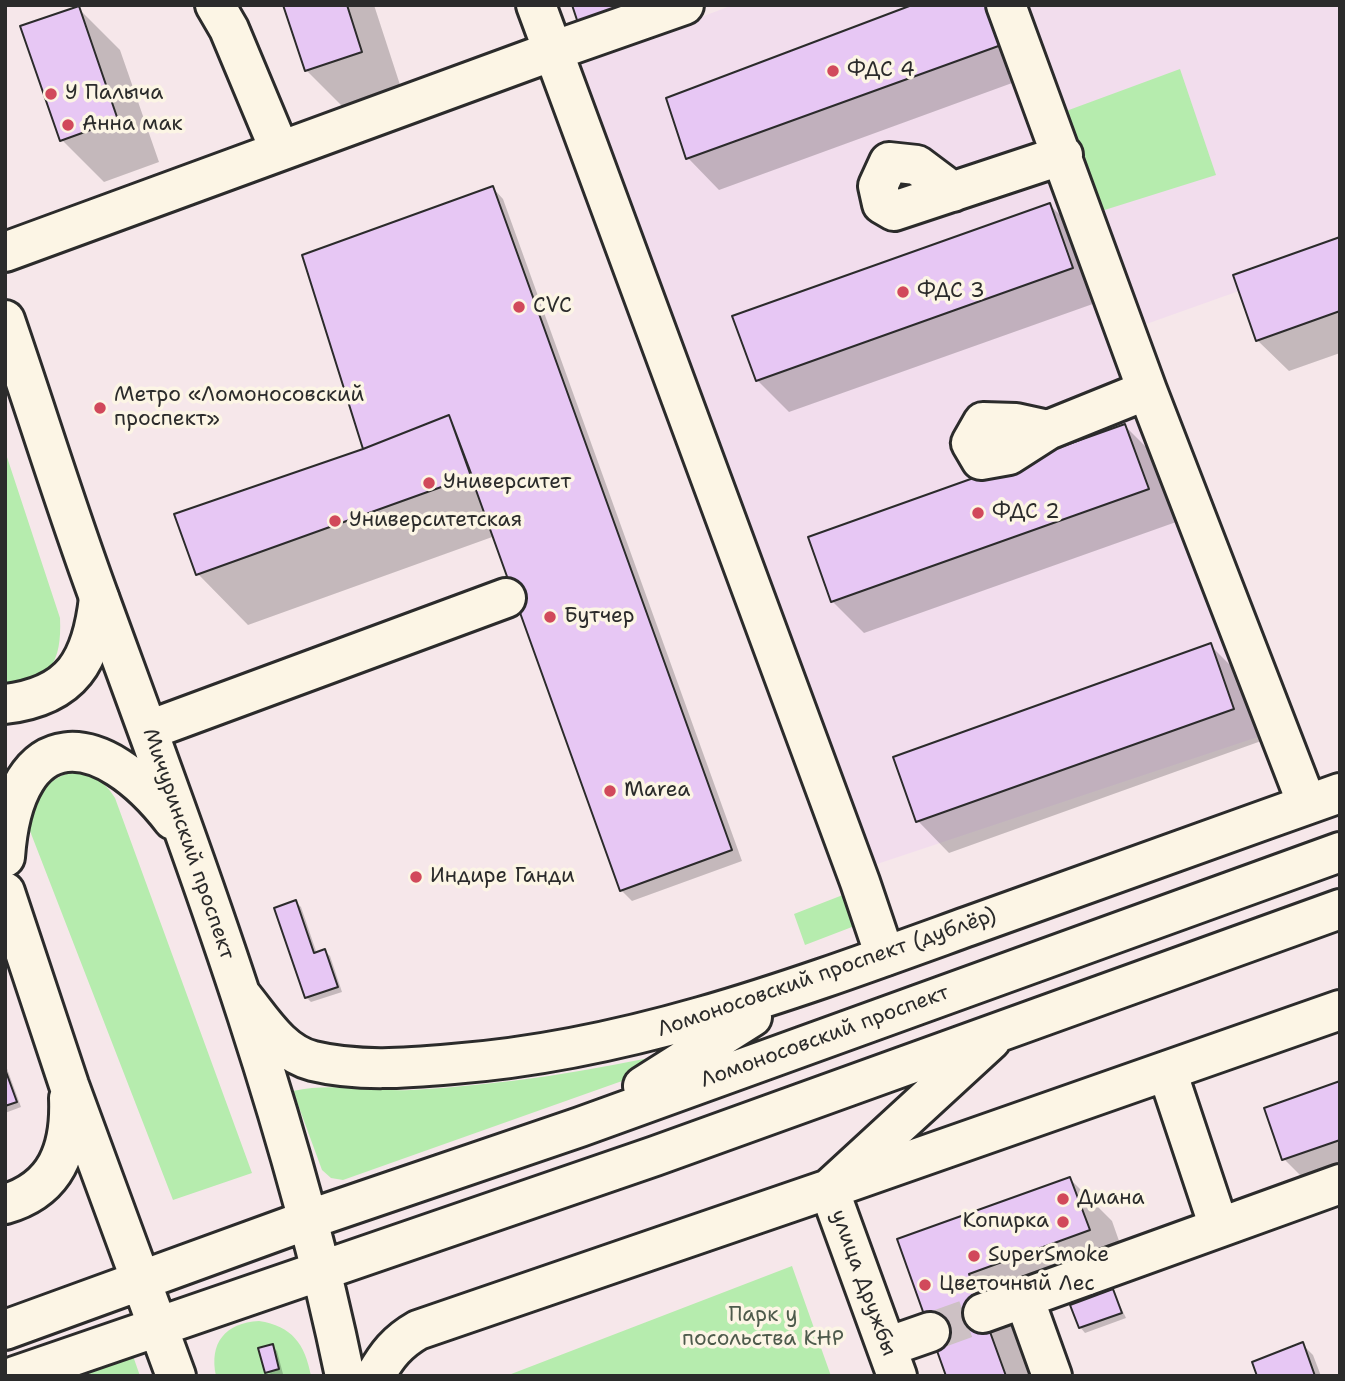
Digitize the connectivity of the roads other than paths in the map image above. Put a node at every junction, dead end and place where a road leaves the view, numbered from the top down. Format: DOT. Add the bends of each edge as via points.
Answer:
graph roads {
  1 [pos="215,5"];
  2 [pos="536,5"];
  3 [pos="684,5"];
  4 [pos="1006,5"];
  5 [pos="553,51"];
  6 [pos="280,151"];
  7 [pos="1063,155"];
  8 [pos="953,192"];
  9 [pos="5,252"];
  10 [pos="5,320"];
  11 [pos="1147,390"];
  12 [pos="1048,430"];
  13 [pos="99,597"];
  14 [pos="506,598"];
  15 [pos="5,704"];
  16 [pos="149,730"];
  17 [pos="1324,799"];
  18 [pos="188,838"];
  19 [pos="1340,852"];
  20 [pos="5,857"];
  21 [pos="5,892"];
  22 [pos="1340,909"];
  23 [pos="885,956"];
  24 [pos="800,986"];
  25 [pos="240,995"];
  26 [pos="1340,1010"];
  27 [pos="1001,1030"];
  28 [pos="1167,1071"];
  29 [pos="69,1086"];
  30 [pos="580,1127"];
  31 [pos="1340,1184"];
  32 [pos="829,1189"];
  33 [pos="5,1204"];
  34 [pos="310,1219"];
  35 [pos="1219,1227"];
  36 [pos="136,1269"];
  37 [pos="322,1269"];
  38 [pos="1024,1298"];
  39 [pos="983,1313"];
  40 [pos="18,1325"];
  41 [pos="159,1326"];
  42 [pos="930,1332"];
  43 [pos="892,1361"];
  44 [pos="30,1370"];
  45 [pos="173,1372"];
  46 [pos="345,1376"];
  47 [pos="375,1376"];
  48 [pos="1052,1376"];
  1 -- 6 [label="main road"];
  2 -- 5 [label="main road"];
  3 -- 5 [label="main road"];
  4 -- 7 [label="main road"];
  5 -- 6 [label="main road"];
  5 -- 23 [label="main road"];
  6 -- 9 [label="main road"];
  7 -- 8 [label="main road"];
  7 -- 11 [label="main road"];
  10 -- 13 [label="main road, Мичуринский проспект"];
  11 -- 12 [label="main road"];
  11 -- 17 [label="main road"];
  13 -- 15 [label="main road" via="95,635 81,664 59,687 30,701"];
  13 -- 16 [label="main road, Мичуринский проспект"];
  14 -- 16 [label="main road"];
  16 -- 18 [label="main road, Мичуринский проспект"];
  17 -- 23 [label="main road, Ломоносовский проспект (дублёр)"];
  18 -- 20 [label="main road" via="137,779 113,761 72,751 52,755 37,765 19,791 8,825"];
  18 -- 25 [label="main road, Мичуринский проспект"];
  19 -- 30 [label="main road, Ломоносовский проспект"];
  21 -- 29 [label="main road"];
  22 -- 27 [label="main road"];
  23 -- 24 [label="main road, Ломоносовский проспект (дублёр)"];
  24 -- 25 [label="main road, Ломоносовский проспект (дублёр)" via="673,1027 586,1047 502,1060 385,1068 310,1061 286,1049"];
  24 -- 30 [label="main road"];
  25 -- 34 [label="main road, Мичуринский проспект"];
  26 -- 28 [label="main road"];
  27 -- 32 [label="main road"];
  27 -- 37 [label="main road" via="655,1156"];
  28 -- 32 [label="main road"];
  28 -- 35 [label="main road"];
  29 -- 33 [label="main road" via="70,1126 60,1160 42,1188"];
  29 -- 36 [label="main road"];
  30 -- 34 [label="main road, Ломоносовский проспект"];
  31 -- 35 [label="main road"];
  32 -- 43 [label="main road, улица Дружбы"];
  32 -- 47 [label="main road" via="418,1330 401,1339"];
  34 -- 36 [label="main road, Ломоносовский проспект" via="201,1258"];
  34 -- 37 [label="main road, Мичуринский проспект"];
  35 -- 38 [label="main road"];
  36 -- 40 [label="main road"];
  36 -- 41 [label="main road"];
  37 -- 41 [label="main road"];
  37 -- 46 [label="main road, Мичуринский проспект"];
  38 -- 39 [label="main road"];
  38 -- 48 [label="main road"];
  40 -- 44 [label="main road"];
  41 -- 44 [label="main road"];
  41 -- 45 [label="main road"];
  42 -- 43 [label="main road"];
}
